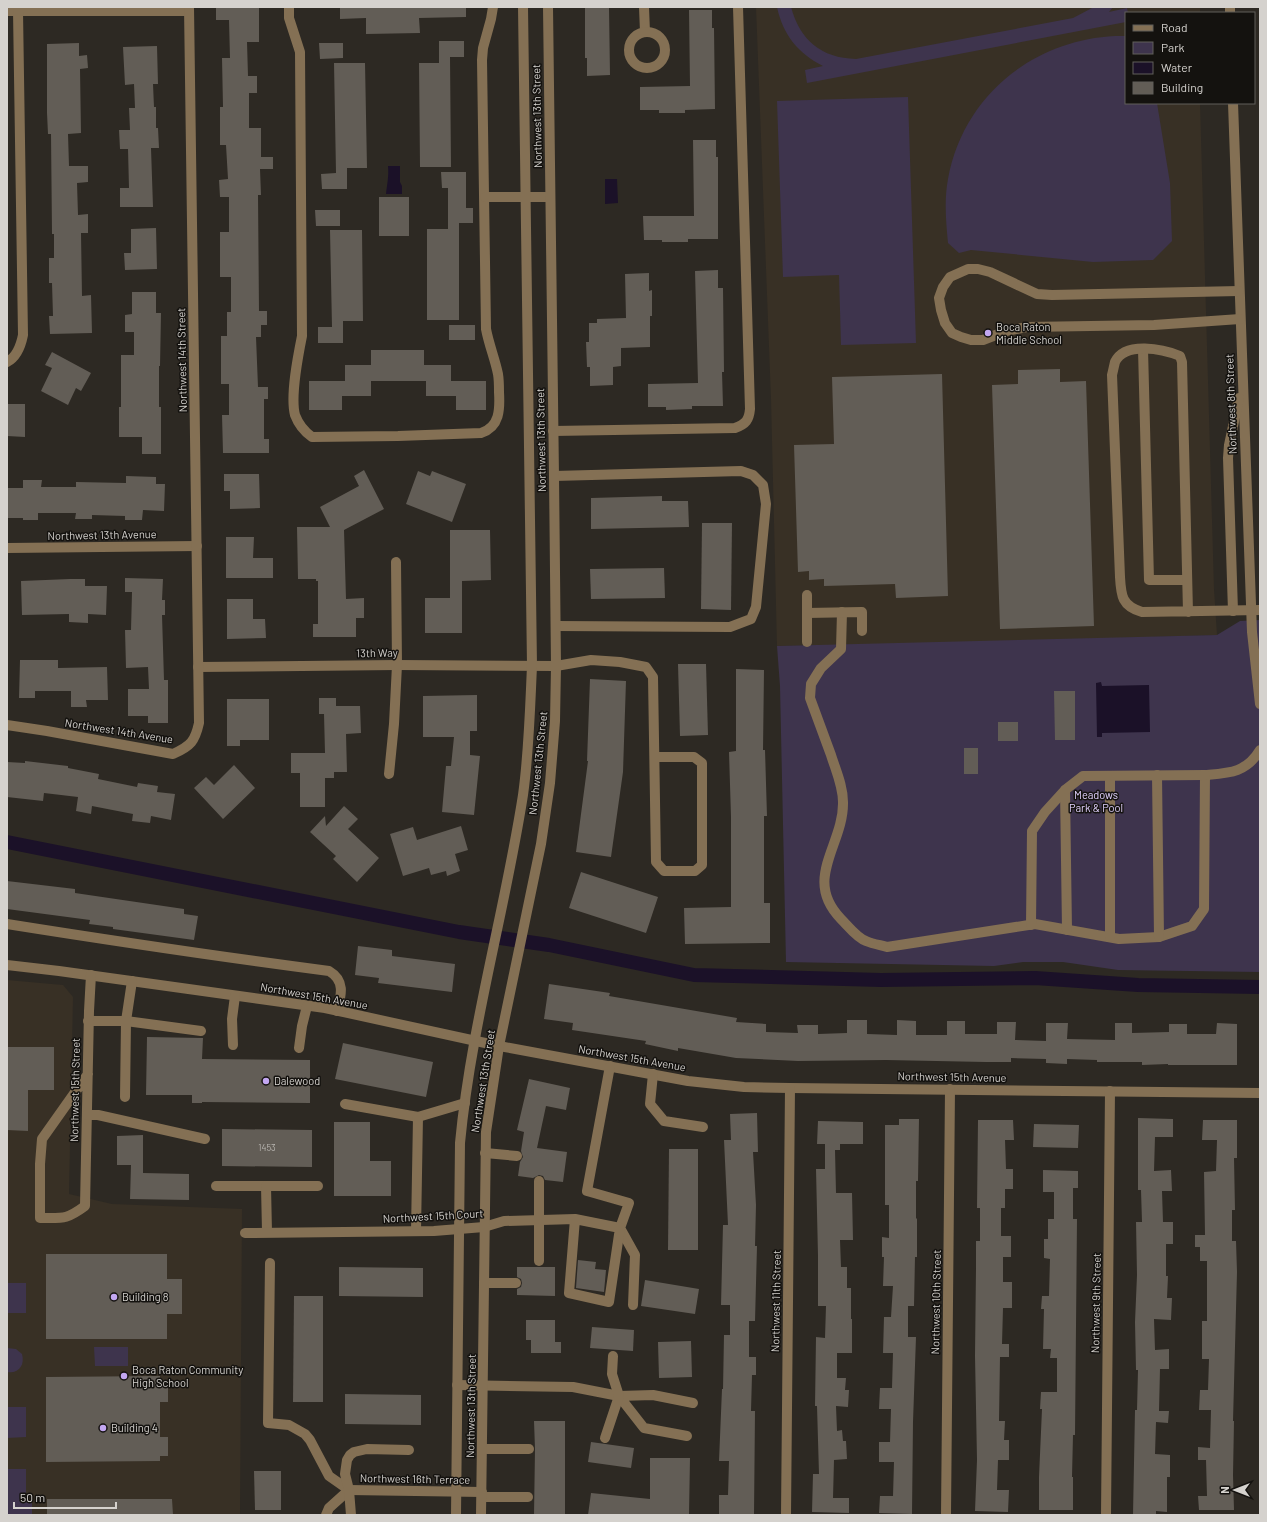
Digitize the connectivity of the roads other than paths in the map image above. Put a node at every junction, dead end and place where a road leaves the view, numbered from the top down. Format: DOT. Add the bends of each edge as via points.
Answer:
graph roads {
  1 [pos="289,7"];
  2 [pos="493,7"];
  3 [pos="523,7"];
  4 [pos="548,7"];
  5 [pos="644,7"];
  6 [pos="738,7"];
  7 [pos="189,9"];
  8 [pos="7,11"];
  9 [pos="18,11"];
  10 [pos="645,32"];
  11 [pos="1233,104"];
  12 [pos="485,197"];
  13 [pos="526,197"];
  14 [pos="550,197"];
  15 [pos="1239,292"];
  16 [pos="1240,319"];
  17 [pos="1144,349"];
  18 [pos="7,362"];
  19 [pos="1242,385"];
  20 [pos="553,431"];
  21 [pos="554,476"];
  22 [pos="197,546"];
  23 [pos="7,548"];
  24 [pos="396,562"];
  25 [pos="1187,580"];
  26 [pos="807,595"];
  27 [pos="1256,610"];
  28 [pos="1233,611"];
  29 [pos="842,612"];
  30 [pos="1188,612"];
  31 [pos="807,613"];
  32 [pos="556,626"];
  33 [pos="862,631"];
  34 [pos="807,642"];
  35 [pos="396,665"];
  36 [pos="532,666"];
  37 [pos="556,666"];
  38 [pos="198,667"];
  39 [pos="1260,704"];
  40 [pos="199,712"];
  41 [pos="7,726"];
  42 [pos="1260,750"];
  43 [pos="655,757"];
  44 [pos="389,774"];
  45 [pos="1204,774"];
  46 [pos="1157,775"];
  47 [pos="1110,776"];
  48 [pos="1066,790"];
  49 [pos="7,924"];
  50 [pos="1031,925"];
  51 [pos="1067,930"];
  52 [pos="1110,937"];
  53 [pos="1159,937"];
  54 [pos="7,965"];
  55 [pos="91,975"];
  56 [pos="132,981"];
  57 [pos="235,996"];
  58 [pos="307,1006"];
  59 [pos="337,1011"];
  60 [pos="88,1021"];
  61 [pos="126,1021"];
  62 [pos="200,1031"];
  63 [pos="475,1041"];
  64 [pos="233,1045"];
  65 [pos="499,1046"];
  66 [pos="299,1048"];
  67 [pos="610,1066"];
  68 [pos="88,1074"];
  69 [pos="653,1074"];
  70 [pos="790,1088"];
  71 [pos="950,1089"];
  72 [pos="1110,1091"];
  73 [pos="1260,1093"];
  74 [pos="125,1097"];
  75 [pos="465,1103"];
  76 [pos="345,1104"];
  77 [pos="87,1115"];
  78 [pos="418,1117"];
  79 [pos="703,1127"];
  80 [pos="205,1139"];
  81 [pos="485,1153"];
  82 [pos="517,1156"];
  83 [pos="539,1181"];
  84 [pos="216,1186"];
  85 [pos="266,1186"];
  86 [pos="318,1186"];
  87 [pos="575,1219"];
  88 [pos="538,1220"];
  89 [pos="484,1227"];
  90 [pos="620,1228"];
  91 [pos="459,1229"];
  92 [pos="416,1231"];
  93 [pos="266,1232"];
  94 [pos="245,1233"];
  95 [pos="539,1261"];
  96 [pos="270,1263"];
  97 [pos="484,1283"];
  98 [pos="516,1283"];
  99 [pos="633,1306"];
  100 [pos="613,1356"];
  101 [pos="457,1385"];
  102 [pos="483,1386"];
  103 [pos="618,1396"];
  104 [pos="693,1403"];
  105 [pos="688,1436"];
  106 [pos="605,1438"];
  107 [pos="482,1449"];
  108 [pos="529,1449"];
  109 [pos="409,1450"];
  110 [pos="349,1490"];
  111 [pos="456,1491"];
  112 [pos="482,1494"];
  113 [pos="528,1497"];
  114 [pos="326,1515"];
  115 [pos="351,1515"];
  116 [pos="456,1515"];
  117 [pos="481,1515"];
  118 [pos="786,1515"];
  119 [pos="946,1515"];
  120 [pos="1106,1515"];
  1 -- 12 [label="street" via="289,18 300,52 302,336 295,374 294,406 298,422 312,437 450,435 481,433 492,427 498,415 498,375 486,329"];
  2 -- 12 [label="street" via="482,60"];
  3 -- 13 [label="street, Northwest 13th Street"];
  4 -- 14 [label="street, Northwest 13th Street"];
  5 -- 10 [label="street"];
  6 -- 20 [label="street" via="749,418 744,425 735,428"];
  7 -- 9 [label="street"];
  7 -- 22 [label="street, Northwest 14th Street"];
  8 -- 9 [label="street"];
  9 -- 18 [label="street" via="22,340 20,348"];
  11 -- 15 [label="street, Northwest 8th Street"];
  12 -- 13 [label="street"];
  13 -- 14 [label="street"];
  13 -- 36 [label="street, Northwest 13th Street"];
  14 -- 20 [label="street, Northwest 13th Street"];
  15 -- 16 [label="street, Northwest 8th Street"];
  15 -- 16 [label="street" via="1037,294 990,272 968,269 950,277 939,298 945,323 952,333 971,340 982,340 1027,327 1154,325"];
  16 -- 19 [label="street, Northwest 8th Street"];
  17 -- 25 [label="street" via="1172,353 1180,356 1182,362"];
  17 -- 25 [label="street" via="1149,580"];
  17 -- 30 [label="street" via="1134,349 1125,353 1116,361 1112,375 1120,592 1125,603 1142,612"];
  19 -- 27 [label="street, Northwest 8th Street"];
  19 -- 28 [label="street" via="1228,458"];
  20 -- 21 [label="street, Northwest 13th Street"];
  21 -- 32 [label="street, Northwest 13th Street"];
  21 -- 32 [label="street" via="741,472 754,475 763,485 766,504 756,607 751,618 730,627"];
  22 -- 23 [label="street, Northwest 13th Avenue"];
  22 -- 38 [label="street, Northwest 14th Street"];
  24 -- 35 [label="street"];
  25 -- 30 [label="street"];
  26 -- 31 [label="street"];
  27 -- 28 [label="street"];
  27 -- 39 [label="street, Northwest 8th Street" via="1252,632"];
  28 -- 30 [label="street"];
  29 -- 31 [label="street"];
  29 -- 33 [label="street" via="862,612"];
  29 -- 50 [label="street" via="841,649 821,668 811,684 810,698 842,787 844,804 825,875 825,894 832,910 865,941 887,947"];
  31 -- 34 [label="street"];
  32 -- 37 [label="street, Northwest 13th Street"];
  35 -- 36 [label="street, 13th Way"];
  35 -- 38 [label="street, 13th Way"];
  35 -- 44 [label="street"];
  36 -- 37 [label="street, 13th Way"];
  36 -- 63 [label="street, Northwest 13th Street" via="523,794"];
  37 -- 43 [label="street, 13th Way" via="591,660 646,667 653,677"];
  37 -- 65 [label="street, Northwest 13th Street" via="550,783 541,844"];
  38 -- 40 [label="street, Northwest 14th Street"];
  40 -- 41 [label="street, Northwest 14th Avenue" via="196,737 187,748 173,754"];
  42 -- 45 [label="street" via="1243,768 1224,774"];
  43 -- 43 [label="street, 13th Way" via="656,862 664,871 695,871 702,865 702,763 694,757"];
  45 -- 46 [label="street"];
  45 -- 53 [label="street" via="1204,909 1192,926"];
  46 -- 47 [label="street"];
  46 -- 53 [label="street"];
  47 -- 48 [label="street" via="1083,776"];
  47 -- 52 [label="street"];
  48 -- 50 [label="street" via="1045,812 1032,831"];
  48 -- 51 [label="street"];
  49 -- 59 [label="street" via="329,972 338,978 341,984"];
  50 -- 51 [label="street"];
  51 -- 52 [label="street"];
  52 -- 53 [label="street"];
  54 -- 55 [label="street, Northwest 15th Avenue"];
  55 -- 56 [label="street, Northwest 15th Avenue"];
  55 -- 60 [label="street, Northwest 15th Street"];
  56 -- 57 [label="street, Northwest 15th Avenue"];
  56 -- 61 [label="street"];
  57 -- 58 [label="street, Northwest 15th Avenue"];
  57 -- 64 [label="street" via="232,1019"];
  58 -- 59 [label="street, Northwest 15th Avenue"];
  58 -- 66 [label="street"];
  59 -- 63 [label="street, Northwest 15th Avenue"];
  60 -- 61 [label="street"];
  60 -- 68 [label="street, Northwest 15th Street"];
  61 -- 62 [label="street"];
  61 -- 74 [label="street"];
  63 -- 65 [label="street, Northwest 15th Avenue"];
  63 -- 75 [label="street, Northwest 13th Street"];
  65 -- 67 [label="street, Northwest 15th Avenue"];
  65 -- 81 [label="street, Northwest 13th Street"];
  67 -- 69 [label="street, Northwest 15th Avenue"];
  67 -- 90 [label="street" via="587,1191 629,1203"];
  68 -- 77 [label="street, Northwest 15th Street"];
  68 -- 77 [label="street, Northwest 15th Street" via="42,1139 40,1218 65,1218 85,1206"];
  69 -- 70 [label="street, Northwest 15th Avenue" via="715,1085"];
  69 -- 79 [label="street" via="650,1104 664,1121"];
  70 -- 71 [label="street, Northwest 15th Avenue"];
  70 -- 118 [label="street, Northwest 11th Street"];
  71 -- 72 [label="street, Northwest 15th Avenue"];
  71 -- 119 [label="street, Northwest 10th Street"];
  72 -- 73 [label="street, Northwest 15th Avenue"];
  72 -- 120 [label="street, Northwest 9th Street"];
  75 -- 78 [label="street"];
  75 -- 91 [label="street, Northwest 13th Street" via="460,1143"];
  76 -- 78 [label="street"];
  77 -- 80 [label="street" via="98,1115"];
  78 -- 92 [label="street"];
  81 -- 82 [label="street"];
  81 -- 89 [label="street, Northwest 13th Street"];
  83 -- 88 [label="street"];
  84 -- 85 [label="street"];
  85 -- 86 [label="street"];
  85 -- 93 [label="street"];
  87 -- 88 [label="street, Northwest 15th Court"];
  87 -- 90 [label="street, Northwest 15th Court"];
  87 -- 90 [label="street" via="570,1293 609,1302"];
  88 -- 89 [label="street, Northwest 15th Court" via="504,1221"];
  88 -- 95 [label="street"];
  89 -- 91 [label="street, Northwest 15th Court"];
  89 -- 97 [label="street, Northwest 13th Street"];
  90 -- 99 [label="street" via="636,1255"];
  91 -- 92 [label="street, Northwest 15th Court"];
  91 -- 101 [label="street, Northwest 13th Street"];
  92 -- 93 [label="street, Northwest 15th Court"];
  93 -- 94 [label="street, Northwest 15th Court"];
  96 -- 110 [label="street" via="268,1423 289,1425 304,1434 310,1440 329,1476"];
  97 -- 98 [label="street"];
  97 -- 102 [label="street, Northwest 13th Street"];
  100 -- 103 [label="street" via="612,1374"];
  101 -- 102 [label="street"];
  101 -- 111 [label="street, Northwest 13th Street"];
  102 -- 103 [label="street" via="573,1387"];
  102 -- 107 [label="street, Northwest 13th Street"];
  103 -- 104 [label="street" via="653,1395"];
  103 -- 105 [label="street" via="644,1428"];
  103 -- 106 [label="street"];
  107 -- 108 [label="street"];
  107 -- 112 [label="street, Northwest 13th Street"];
  109 -- 110 [label="street" via="367,1449 354,1452 347,1460 345,1469"];
  110 -- 111 [label="street, Northwest 16th Terrace"];
  110 -- 114 [label="street" via="329,1508"];
  110 -- 115 [label="street"];
  111 -- 112 [label="street, Northwest 16th Terrace"];
  111 -- 116 [label="street, Northwest 13th Street"];
  112 -- 113 [label="street, Northwest 16th Terrace"];
  112 -- 117 [label="street, Northwest 13th Street"];
}
